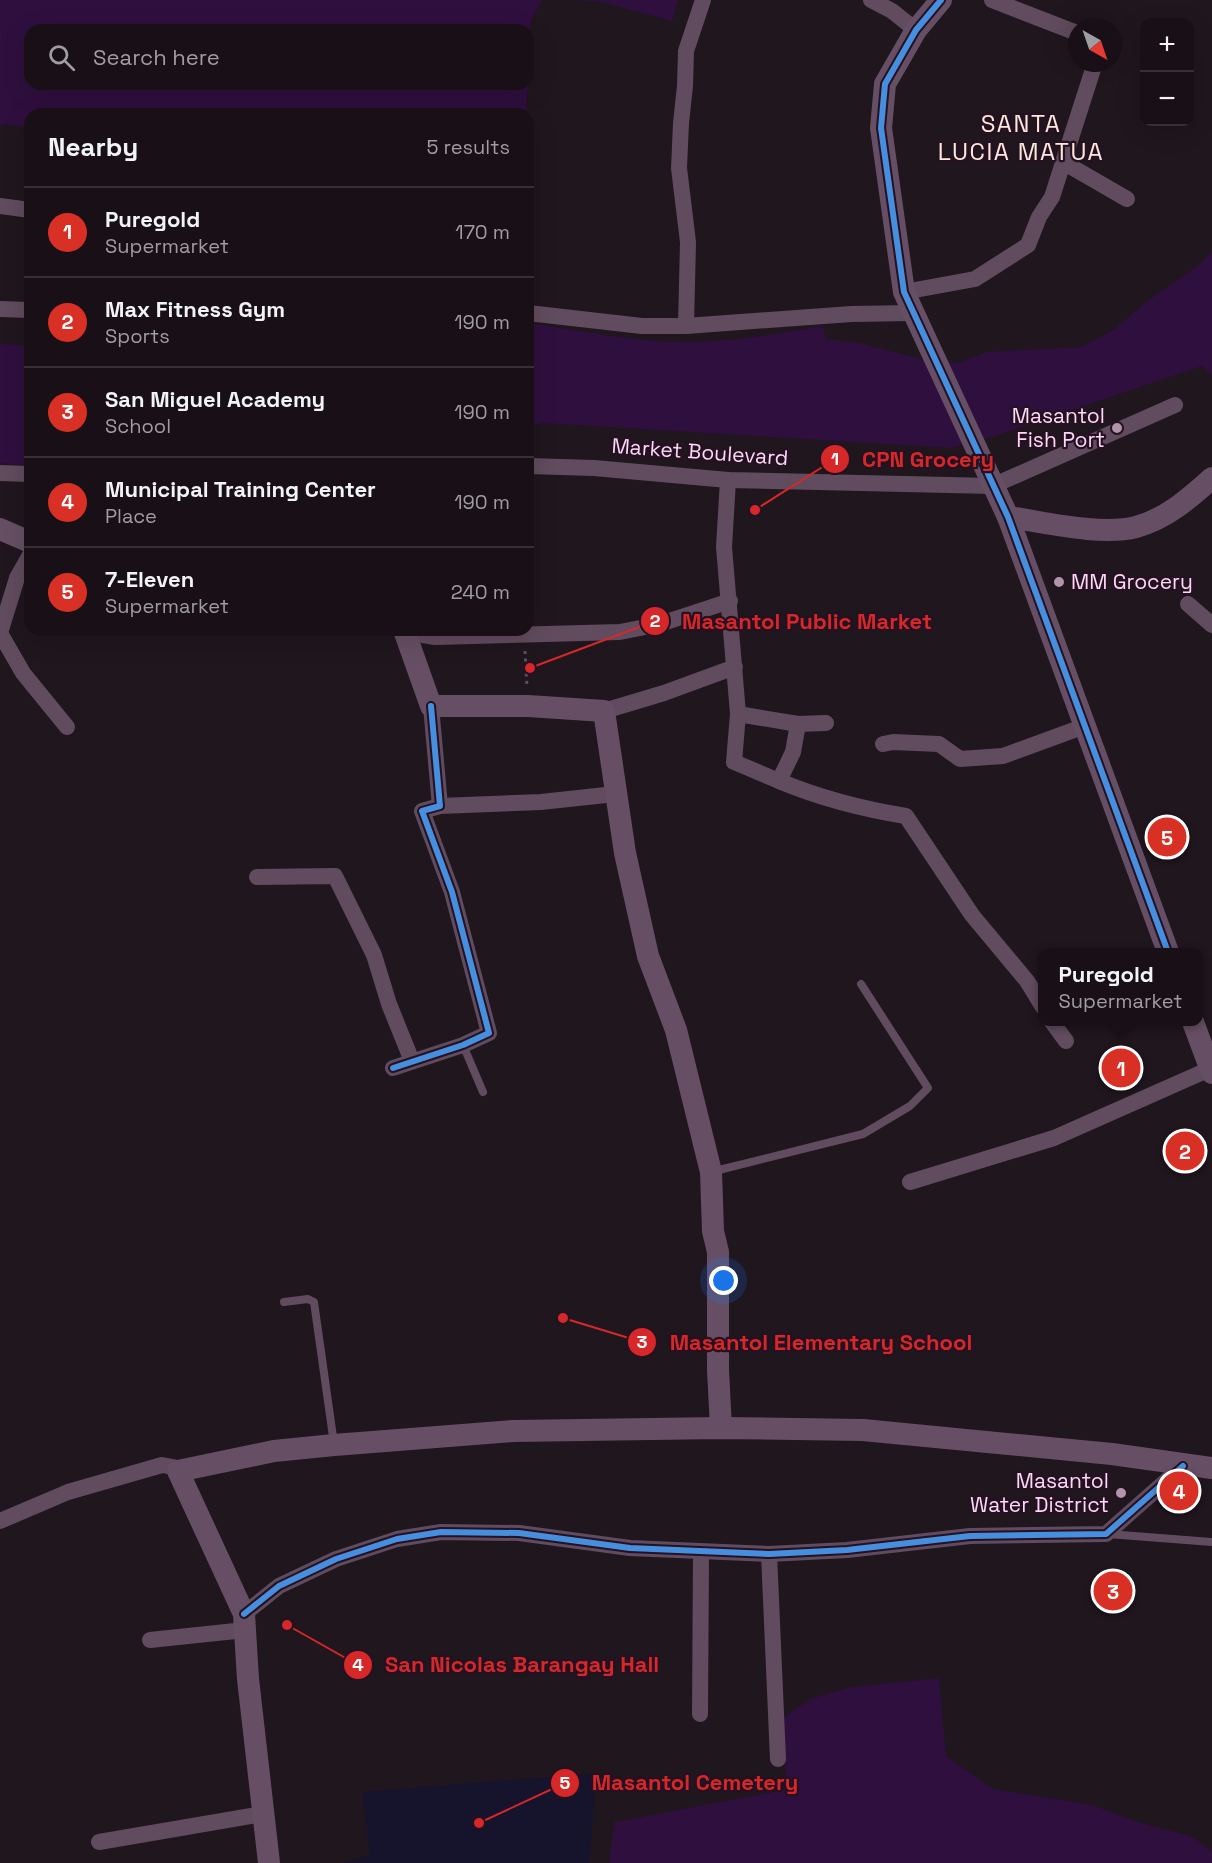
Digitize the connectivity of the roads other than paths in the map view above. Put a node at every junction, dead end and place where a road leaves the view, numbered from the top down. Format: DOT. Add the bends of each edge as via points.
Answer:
graph roads {
  1 [pos="703,0"];
  2 [pos="871,0"];
  3 [pos="941,0"];
  4 [pos="992,0"];
  5 [pos="916,30"];
  6 [pos="1068,30"];
  7 [pos="1092,72"];
  8 [pos="1063,162"];
  9 [pos="1127,199"];
  10 [pos="0,206"];
  11 [pos="24,209"];
  12 [pos="904,292"];
  13 [pos="0,309"];
  14 [pos="24,310"];
  15 [pos="913,313"];
  16 [pos="534,314"];
  17 [pos="686,326"];
  18 [pos="1175,405"];
  19 [pos="534,466"];
  20 [pos="0,473"];
  21 [pos="24,474"];
  22 [pos="1212,478"];
  23 [pos="728,480"];
  24 [pos="992,486"];
  25 [pos="1008,517"];
  26 [pos="0,530"];
  27 [pos="24,540"];
  28 [pos="24,566"];
  29 [pos="730,601"];
  30 [pos="1188,604"];
  31 [pos="1212,624"];
  32 [pos="534,632"];
  33 [pos="0,633"];
  34 [pos="407,636"];
  35 [pos="430,636"];
  36 [pos="453,636"];
  37 [pos="735,667"];
  38 [pos="431,706"];
  39 [pos="604,711"];
  40 [pos="738,714"];
  41 [pos="826,723"];
  42 [pos="798,724"];
  43 [pos="1085,726"];
  44 [pos="67,727"];
  45 [pos="883,744"];
  46 [pos="779,781"];
  47 [pos="615,794"];
  48 [pos="440,806"];
  49 [pos="257,877"];
  50 [pos="1167,948"];
  51 [pos="861,984"];
  52 [pos="1038,999"];
  53 [pos="1059,1026"];
  54 [pos="1195,1026"];
  55 [pos="1066,1041"];
  56 [pos="463,1045"];
  57 [pos="412,1061"];
  58 [pos="393,1068"];
  59 [pos="1212,1070"];
  60 [pos="483,1092"];
  61 [pos="711,1172"];
  62 [pos="909,1182"];
  63 [pos="284,1302"];
  64 [pos="721,1428"];
  65 [pos="334,1445"];
  66 [pos="1183,1466"];
  67 [pos="1212,1468"];
  68 [pos="178,1471"];
  69 [pos="0,1521"];
  70 [pos="1106,1534"];
  71 [pos="1212,1542"];
  72 [pos="701,1552"];
  73 [pos="769,1554"];
  74 [pos="244,1622"];
  75 [pos="150,1641"];
  76 [pos="700,1714"];
  77 [pos="778,1759"];
  78 [pos="263,1814"];
  79 [pos="99,1842"];
  80 [pos="269,1863"];
  1 -- 17 [label="street" via="686,51 681,123 679,168 688,242"];
  2 -- 5 [label="street"];
  3 -- 5 [label="street"];
  4 -- 6 [label="street"];
  5 -- 12 [label="street" via="885,84 881,128"];
  7 -- 8 [label="street"];
  8 -- 9 [label="street"];
  8 -- 12 [label="street" via="1052,197 1028,245 975,279"];
  10 -- 11 [label="street"];
  12 -- 15 [label="street"];
  13 -- 14 [label="street"];
  15 -- 17 [label="street"];
  15 -- 24 [label="street"];
  16 -- 17 [label="street" via="642,326"];
  18 -- 24 [label="street, Market Boulevard"];
  19 -- 23 [label="street, Market Boulevard"];
  20 -- 21 [label="street"];
  22 -- 25 [label="street" via="1165,515 1135,527 1087,529"];
  23 -- 24 [label="street, Market Boulevard"];
  23 -- 29 [label="street" via="724,547"];
  24 -- 25 [label="street"];
  25 -- 43 [label="street"];
  26 -- 27 [label="street"];
  28 -- 33 [label="street"];
  29 -- 32 [label="street" via="660,624 620,632"];
  29 -- 37 [label="street"];
  30 -- 31 [label="street"];
  33 -- 44 [label="street" via="23,673"];
  34 -- 38 [label="street"];
  35 -- 36 [label="street"];
  37 -- 39 [label="street"];
  37 -- 40 [label="street"];
  38 -- 39 [label="street"];
  38 -- 48 [label="street"];
  39 -- 47 [label="street"];
  40 -- 42 [label="street"];
  40 -- 46 [label="street" via="734,762"];
  41 -- 42 [label="street"];
  42 -- 46 [label="street" via="794,752"];
  43 -- 45 [label="street" via="1003,756 960,759 939,744"];
  43 -- 50 [label="street"];
  46 -- 52 [label="street" via="818,797 906,816 972,915"];
  47 -- 48 [label="street"];
  47 -- 61 [label="street" via="648,956 676,1030"];
  48 -- 56 [label="street" via="422,811 452,892 489,1033"];
  49 -- 57 [label="street" via="335,876 374,955"];
  51 -- 61 [label="lane" via="928,1088 910,1106 863,1134"];
  53 -- 55 [label="street"];
  54 -- 59 [label="street"];
  56 -- 57 [label="street"];
  56 -- 60 [label="lane"];
  57 -- 58 [label="street"];
  59 -- 62 [label="street" via="1054,1138"];
  61 -- 64 [label="street" via="713,1231 718,1252"];
  63 -- 65 [label="lane" via="314,1302"];
  64 -- 65 [label="street" via="513,1431"];
  64 -- 66 [label="street" via="863,1430 1112,1454"];
  65 -- 68 [label="street" via="274,1451"];
  66 -- 67 [label="street"];
  66 -- 70 [label="street"];
  68 -- 69 [label="street" via="162,1465 68,1492"];
  68 -- 74 [label="street"];
  70 -- 71 [label="lane"];
  70 -- 73 [label="street" via="970,1536"];
  72 -- 73 [label="street"];
  72 -- 74 [label="street" via="630,1548 519,1533 441,1532 397,1539 336,1559 279,1586"];
  72 -- 76 [label="street"];
  73 -- 77 [label="street"];
  74 -- 75 [label="street"];
  74 -- 78 [label="street"];
  78 -- 79 [label="street"];
  78 -- 80 [label="street"];
}
